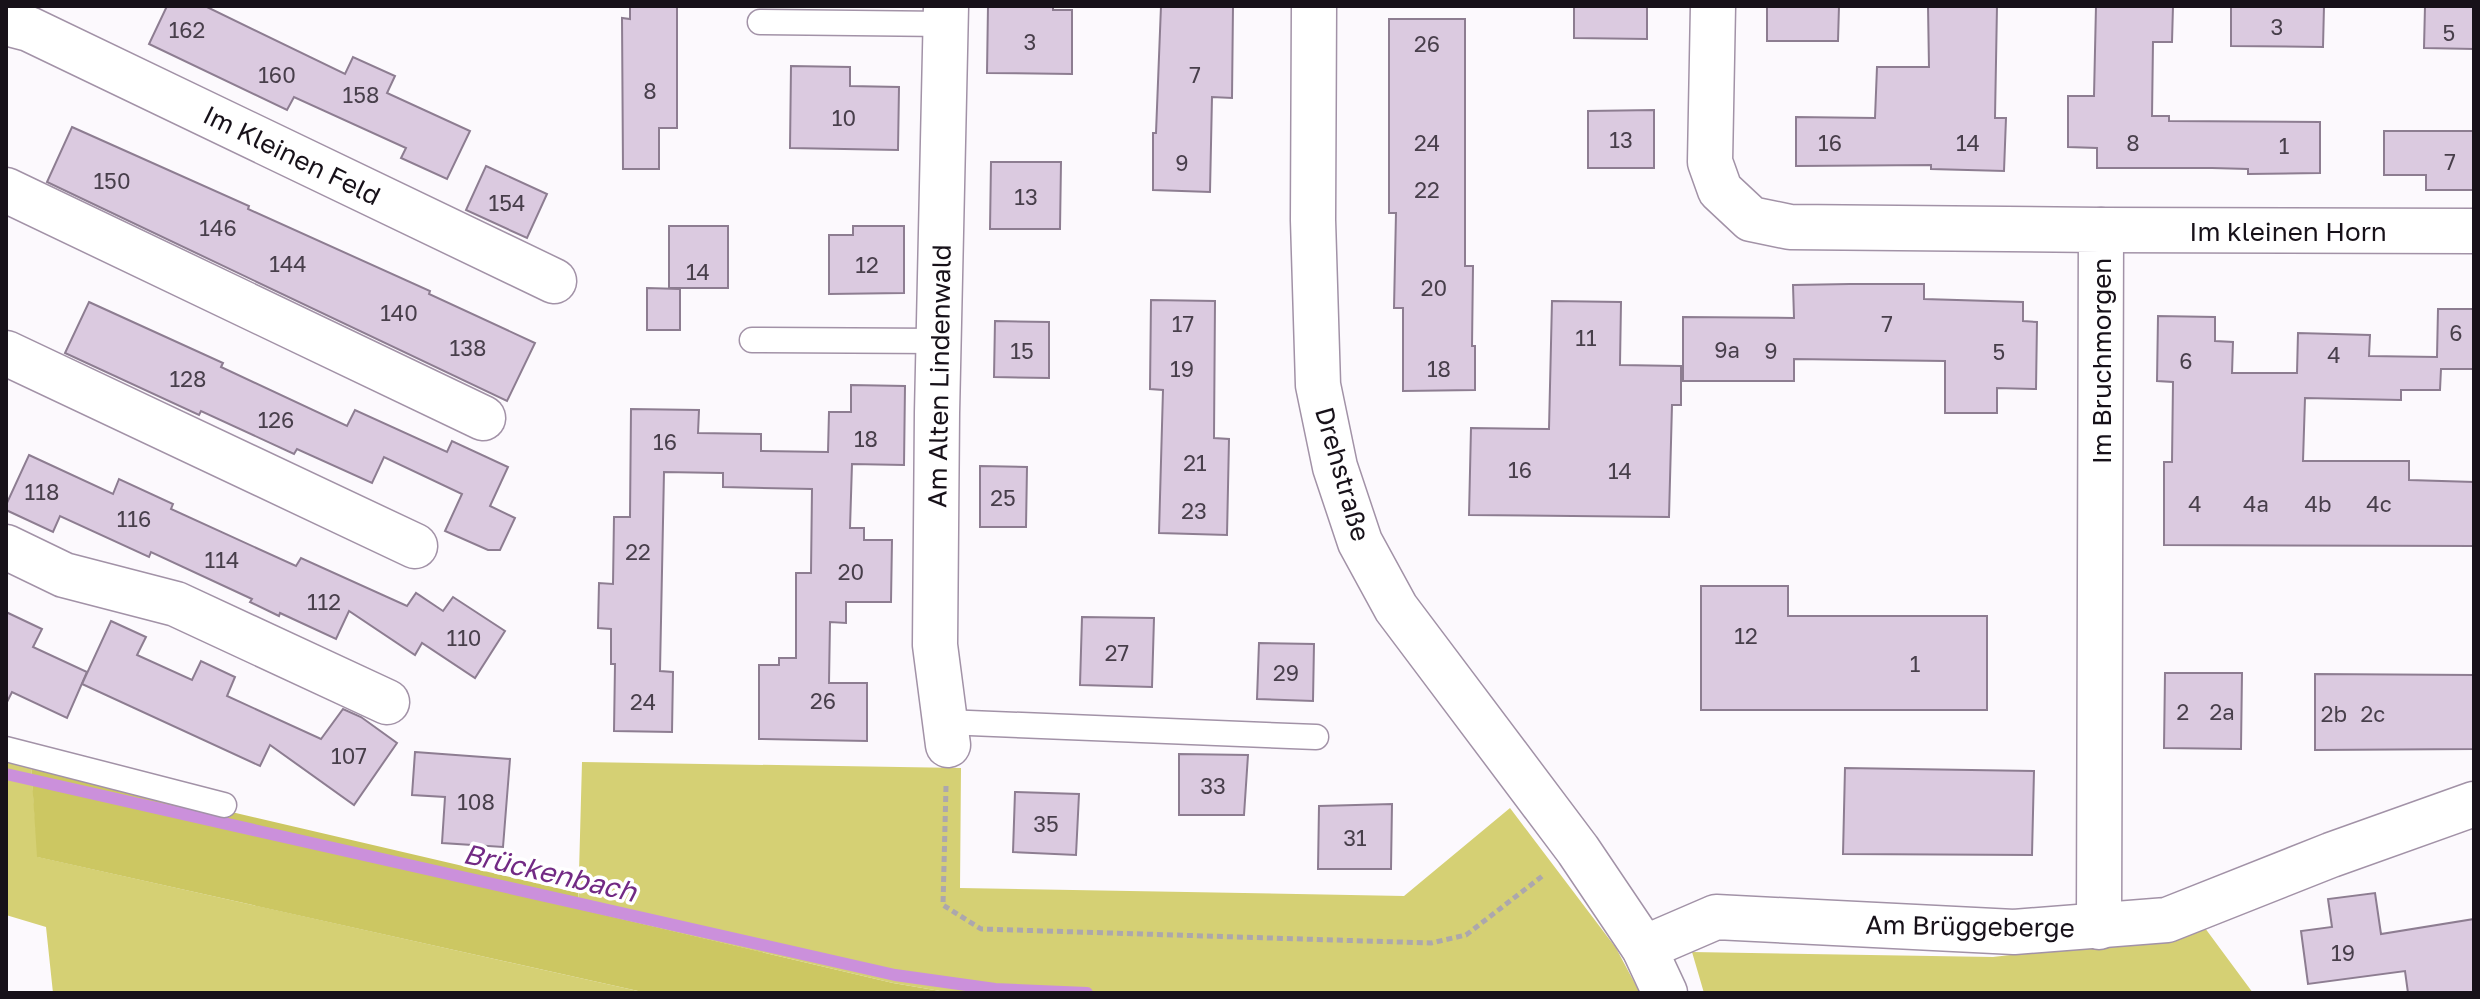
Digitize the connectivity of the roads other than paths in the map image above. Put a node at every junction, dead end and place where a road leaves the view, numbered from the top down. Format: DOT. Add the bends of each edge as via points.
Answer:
graph roads {
  1 [pos="1314,6"];
  2 [pos="1713,6"];
  3 [pos="946,15"];
  4 [pos="760,22"];
  5 [pos="22,29"];
  6 [pos="6,190"];
  7 [pos="2101,230"];
  8 [pos="2474,231"];
  9 [pos="554,281"];
  10 [pos="752,340"];
  11 [pos="940,341"];
  12 [pos="6,353"];
  13 [pos="483,418"];
  14 [pos="415,546"];
  15 [pos="6,547"];
  16 [pos="387,702"];
  17 [pos="946,733"];
  18 [pos="1316,737"];
  19 [pos="6,749"];
  20 [pos="2474,804"];
  21 [pos="224,805"];
  22 [pos="2099,927"];
  23 [pos="1644,948"];
  24 [pos="1665,993"];
  1 -- 23 [label="street, Drehstraße" via="1318,385 1335,467 1360,542 1396,608 1578,850"];
  2 -- 7 [label="street, Im Bruchmorgen" via="1710,162 1720,190 1751,219 1790,227"];
  3 -- 4 [label="lane"];
  3 -- 11 [label="street, Am Alten Lindenwald"];
  5 -- 9 [label="street, Im Kleinen Feld"];
  6 -- 13 [label="street"];
  7 -- 8 [label="street, Im kleinen Horn"];
  7 -- 22 [label="street, Im Bruchmorgen"];
  10 -- 11 [label="lane"];
  11 -- 17 [label="street, Am Alten Lindenwald" via="935,645"];
  12 -- 14 [label="street"];
  15 -- 16 [label="street" via="64,575 176,604"];
  17 -- 18 [label="lane"];
  19 -- 21 [label="lane"];
  20 -- 22 [label="street, Am Brüggeberge" via="2167,920"];
  22 -- 23 [label="street, Am Brüggeberge" via="2014,932 1716,917"];
  23 -- 24 [label="street, Drehstraße"];
}
